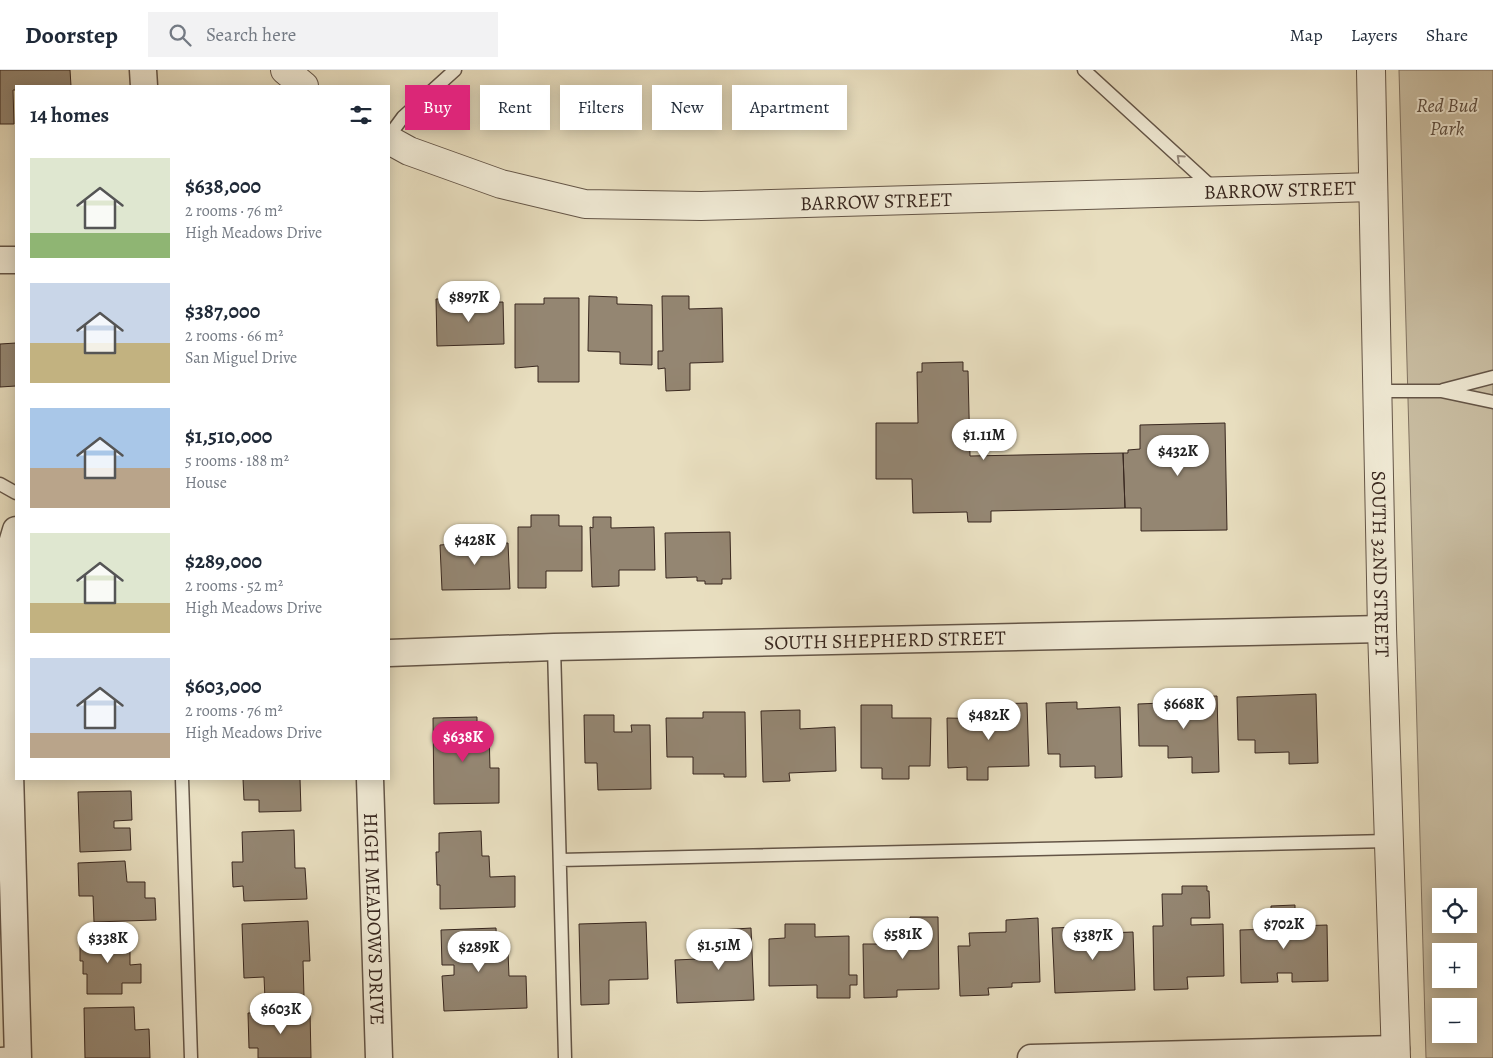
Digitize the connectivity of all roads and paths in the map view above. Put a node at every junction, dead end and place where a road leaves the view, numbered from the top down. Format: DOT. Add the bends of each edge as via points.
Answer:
graph roads {
  1 [pos="143,70"];
  2 [pos="285,70"];
  3 [pos="455,70"];
  4 [pos="1084,70"];
  5 [pos="1371,70"];
  6 [pos="144,85"];
  7 [pos="303,85"];
  8 [pos="390,137"];
  9 [pos="390,139"];
  10 [pos="1373,186"];
  11 [pos="1216,191"];
  12 [pos="0,260"];
  13 [pos="15,260"];
  14 [pos="1493,376"];
  15 [pos="1378,391"];
  16 [pos="1441,391"];
  17 [pos="1493,402"];
  18 [pos="0,484"];
  19 [pos="15,492"];
  20 [pos="15,533"];
  21 [pos="1382,629"];
  22 [pos="554,647"];
  23 [pos="390,653"];
  24 [pos="8,666"];
  25 [pos="182,780"];
  26 [pos="370,780"];
  27 [pos="1388,841"];
  28 [pos="560,860"];
  29 [pos="1396,1053"];
  30 [pos="12,1055"];
  31 [pos="190,1058"];
  32 [pos="378,1058"];
  33 [pos="565,1058"];
  34 [pos="1032,1058"];
  1 -- 6 [label="street"];
  2 -- 7 [label="street"];
  3 -- 8 [label="lane" via="403,118"];
  11 -- 4 [label="lane, one-way"];
  5 -- 10 [label="street, SOUTH 32ND STREET"];
  9 -- 11 [label="street, BARROW STREET" via="409,151 501,184 585,204 701,206"];
  10 -- 11 [label="street, BARROW STREET"];
  10 -- 15 [label="street, SOUTH 32ND STREET"];
  12 -- 13 [label="street"];
  14 -- 16 [label="lane"];
  15 -- 16 [label="lane"];
  15 -- 21 [label="street, SOUTH 32ND STREET"];
  16 -- 17 [label="lane"];
  18 -- 19 [label="lane"];
  20 -- 24 [label="street" via="8,557"];
  21 -- 22 [label="street, SOUTH SHEPHERD STREET"];
  21 -- 27 [label="street, SOUTH 32ND STREET"];
  22 -- 23 [label="street, SOUTH SHEPHERD STREET"];
  22 -- 28 [label="lane"];
  24 -- 30 [label="street"];
  25 -- 31 [label="lane"];
  26 -- 32 [label="street, HIGH MEADOWS DRIVE"];
  27 -- 28 [label="lane"];
  27 -- 29 [label="street, SOUTH 32ND STREET"];
  28 -- 33 [label="lane"];
  29 -- 34 [label="street"];
}
